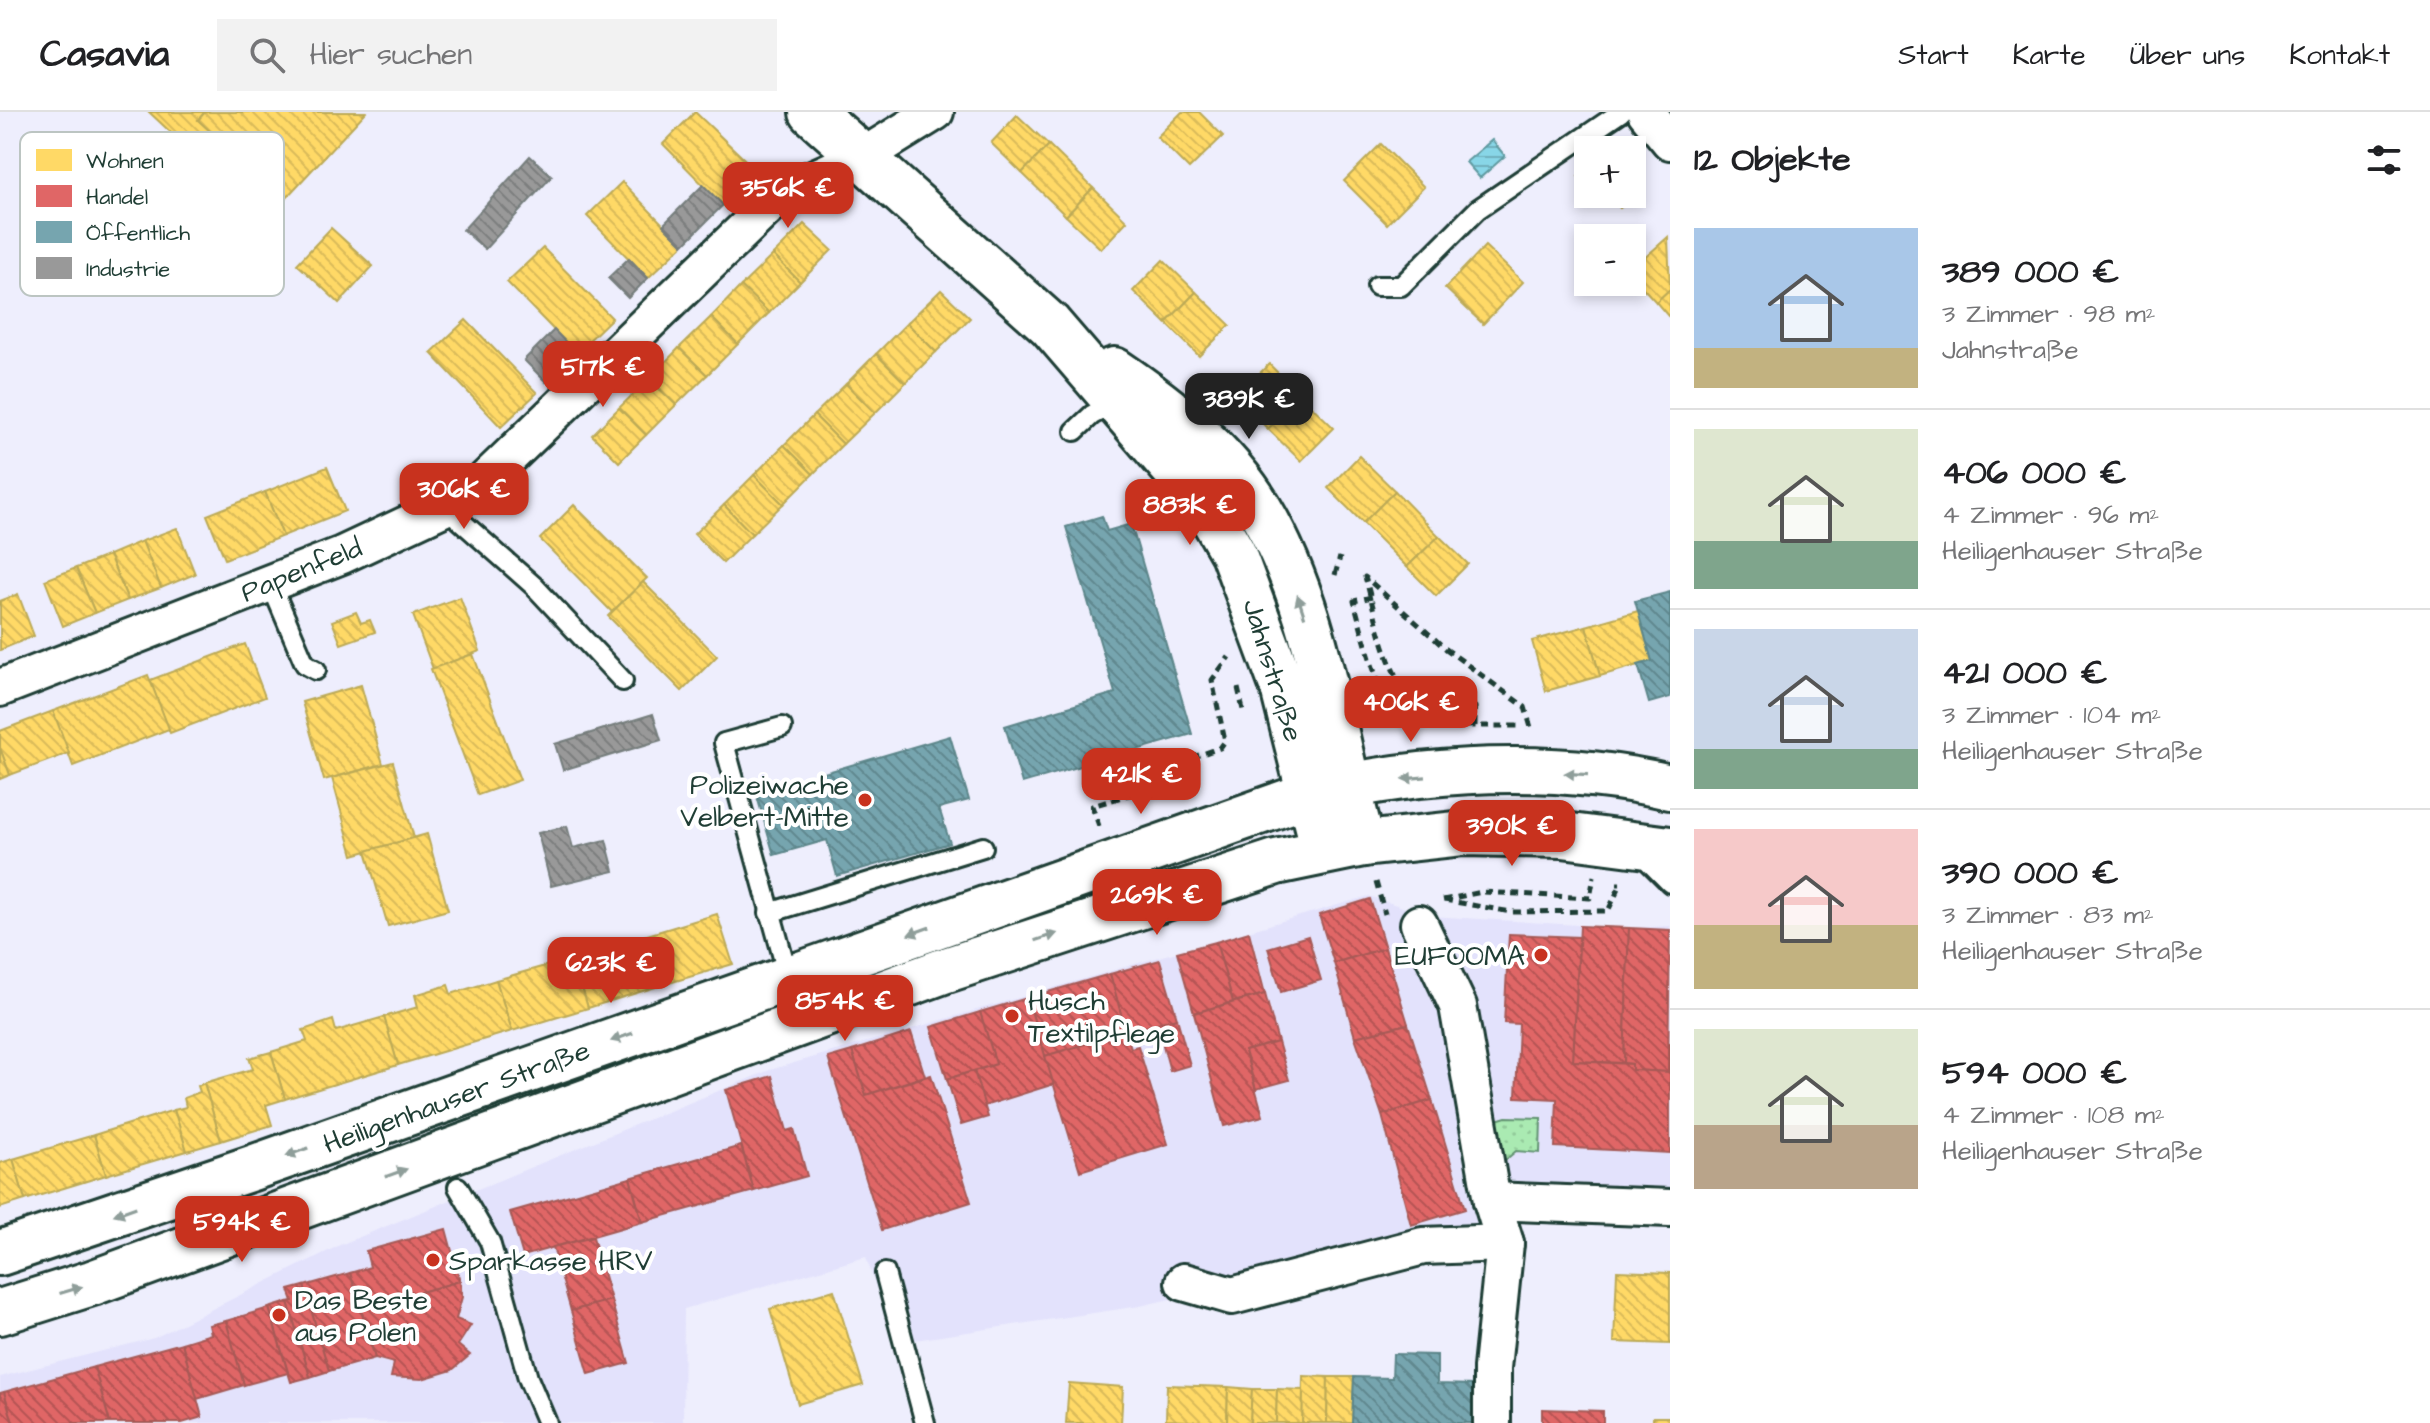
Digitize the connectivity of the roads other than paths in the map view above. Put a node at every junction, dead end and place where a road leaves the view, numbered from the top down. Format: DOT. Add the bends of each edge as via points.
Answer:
graph roads {
  1 [pos="812,112"];
  2 [pos="935,112"];
  3 [pos="1621,112"];
  4 [pos="1646,112"];
  5 [pos="1670,141"];
  6 [pos="864,156"];
  7 [pos="1377,286"];
  8 [pos="1050,325"];
  9 [pos="1118,400"];
  10 [pos="1075,431"];
  11 [pos="445,507"];
  12 [pos="270,582"];
  13 [pos="316,670"];
  14 [pos="623,681"];
  15 [pos="0,688"];
  16 [pos="782,727"];
  17 [pos="1662,785"];
  18 [pos="1328,790"];
  19 [pos="983,847"];
  20 [pos="1343,847"];
  21 [pos="1651,847"];
  22 [pos="1670,883"];
  23 [pos="1421,907"];
  24 [pos="769,913"];
  25 [pos="788,978"];
  26 [pos="801,1023"];
  27 [pos="458,1187"];
  28 [pos="1492,1201"];
  29 [pos="1670,1208"];
  30 [pos="1505,1243"];
  31 [pos="0,1253"];
  32 [pos="885,1273"];
  33 [pos="1184,1282"];
  34 [pos="0,1312"];
  35 [pos="547,1423"];
  36 [pos="925,1423"];
  37 [pos="1492,1423"];
  1 -- 6 [label="main road, Jahnstraße"];
  2 -- 6 [label="street, Papenfeld"];
  3 -- 7 [label="lane" via="1478,209 1401,286"];
  4 -- 5 [label="street"];
  6 -- 8 [label="main road, Jahnstraße"];
  6 -- 11 [label="street, Papenfeld" via="782,193 484,481"];
  8 -- 9 [label="main road, Jahnstraße"];
  18 -- 8 [label="main road, Jahnstraße, one-way" via="1341,742 1292,578 1259,508 1201,439 1153,396"];
  9 -- 10 [label="lane"];
  9 -- 18 [label="main road, Jahnstraße" via="1206,506 1233,553"];
  11 -- 12 [label="street, Papenfeld"];
  11 -- 14 [label="lane" via="534,586"];
  12 -- 13 [label="lane" via="305,664"];
  12 -- 15 [label="street, Papenfeld"];
  16 -- 24 [label="lane" via="724,743"];
  17 -- 18 [label="main road, Heiligenhauser Straße, one-way" via="1512,771"];
  18 -- 20 [label="main road"];
  18 -- 25 [label="main road, Heiligenhauser Straße, one-way"];
  19 -- 24 [label="lane"];
  20 -- 21 [label="main road, Heiligenhauser Straße" via="1464,833 1563,835"];
  26 -- 20 [label="main road, Heiligenhauser Straße, one-way" via="1264,866"];
  21 -- 22 [label="lane"];
  23 -- 28 [label="street" via="1458,1006"];
  24 -- 25 [label="lane"];
  25 -- 26 [label="lane"];
  25 -- 31 [label="main road, Heiligenhauser Straße, one-way"];
  34 -- 26 [label="main road, Heiligenhauser Straße, one-way"];
  27 -- 35 [label="lane" via="490,1242 528,1378"];
  28 -- 29 [label="street"];
  28 -- 30 [label="street"];
  30 -- 33 [label="street" via="1423,1246 1232,1296"];
  30 -- 37 [label="street"];
  32 -- 36 [label="lane"];
}
